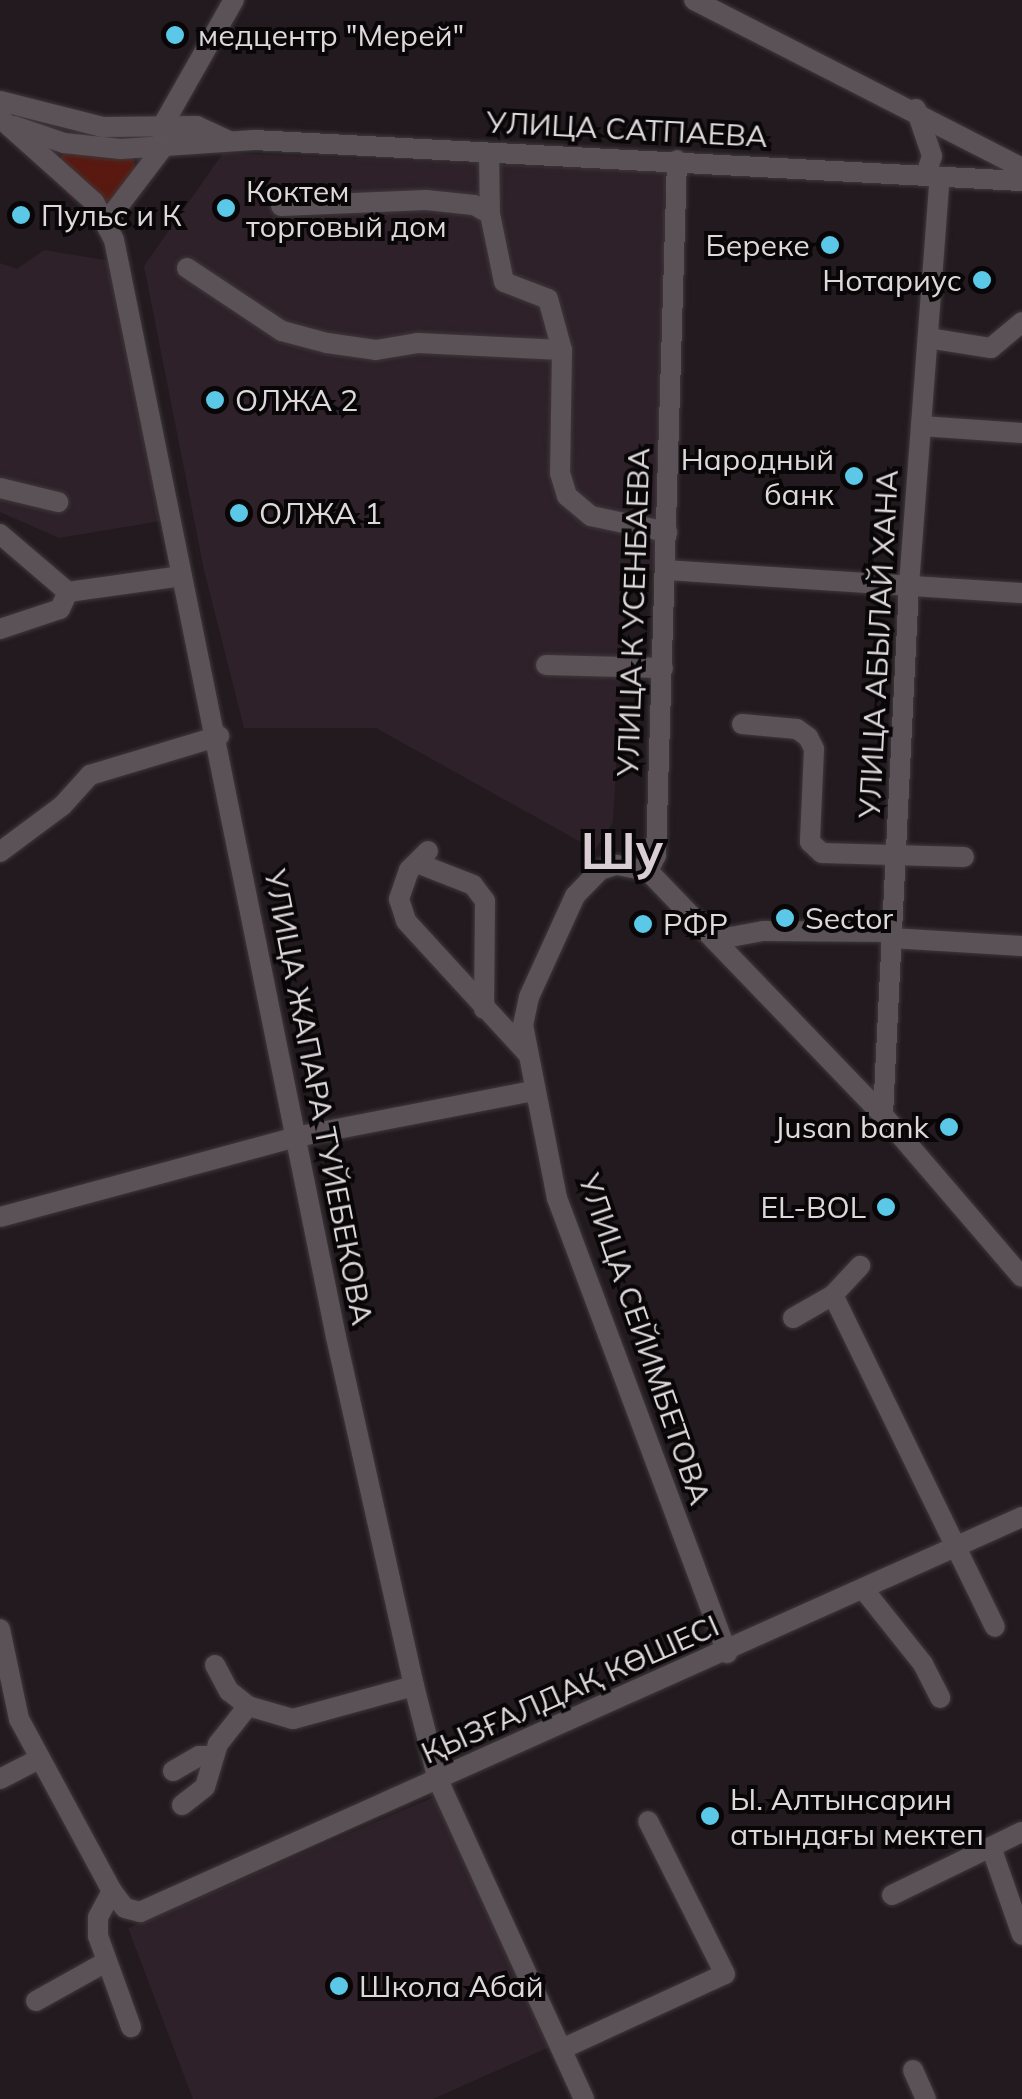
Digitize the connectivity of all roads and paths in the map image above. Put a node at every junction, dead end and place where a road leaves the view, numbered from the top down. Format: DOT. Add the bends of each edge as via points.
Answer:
graph roads {
  1 [pos="234,0"];
  2 [pos="694,0"];
  3 [pos="0,101"];
  4 [pos="916,108"];
  5 [pos="2,120"];
  6 [pos="160,140"];
  7 [pos="489,152"];
  8 [pos="677,160"];
  9 [pos="1022,168"];
  10 [pos="933,176"];
  11 [pos="1022,181"];
  12 [pos="281,206"];
  13 [pos="490,214"];
  14 [pos="106,220"];
  15 [pos="186,268"];
  16 [pos="1022,322"];
  17 [pos="928,338"];
  18 [pos="562,350"];
  19 [pos="921,426"];
  20 [pos="1022,433"];
  21 [pos="0,488"];
  22 [pos="58,502"];
  23 [pos="667,532"];
  24 [pos="0,534"];
  25 [pos="666,570"];
  26 [pos="182,576"];
  27 [pos="909,585"];
  28 [pos="68,592"];
  29 [pos="1022,593"];
  30 [pos="0,629"];
  31 [pos="546,665"];
  32 [pos="663,668"];
  33 [pos="742,724"];
  34 [pos="218,736"];
  35 [pos="0,852"];
  36 [pos="896,855"];
  37 [pos="964,857"];
  38 [pos="648,871"];
  39 [pos="891,935"];
  40 [pos="714,940"];
  41 [pos="1022,946"];
  42 [pos="484,1009"];
  43 [pos="527,1052"];
  44 [pos="533,1092"];
  45 [pos="883,1115"];
  46 [pos="296,1137"];
  47 [pos="0,1217"];
  48 [pos="860,1266"];
  49 [pos="1022,1277"];
  50 [pos="833,1295"];
  51 [pos="793,1318"];
  52 [pos="1022,1517"];
  53 [pos="958,1546"];
  54 [pos="864,1590"];
  55 [pos="995,1628"];
  56 [pos="0,1629"];
  57 [pos="727,1653"];
  58 [pos="215,1665"];
  59 [pos="414,1686"];
  60 [pos="940,1698"];
  61 [pos="248,1706"];
  62 [pos="213,1756"];
  63 [pos="39,1759"];
  64 [pos="173,1771"];
  65 [pos="0,1780"];
  66 [pos="438,1780"];
  67 [pos="182,1804"];
  68 [pos="648,1821"];
  69 [pos="1022,1832"];
  70 [pos="990,1848"];
  71 [pos="112,1891"];
  72 [pos="892,1895"];
  73 [pos="1022,1935"];
  74 [pos="106,1962"];
  75 [pos="36,2001"];
  76 [pos="130,2027"];
  77 [pos="562,2050"];
  78 [pos="913,2070"];
  79 [pos="584,2099"];
  80 [pos="926,2099"];
  1 -- 6 [label="street"];
  2 -- 4 [label="street"];
  3 -- 6 [label="street, УЛИЦА САТПАЕВА"];
  4 -- 9 [label="street"];
  4 -- 10 [label="street, УЛИЦА АБЫЛАЙ ХАНА"];
  5 -- 6 [label="street, УЛИЦА САТПАЕВА" via="64,143"];
  5 -- 14 [label="street, УЛИЦА ЖАПАРА ТУЙЕБЕКОВА"];
  6 -- 7 [label="street, УЛИЦА САТПАЕВА" via="197,126 229,141"];
  6 -- 14 [label="street"];
  7 -- 8 [label="street, УЛИЦА САТПАЕВА"];
  7 -- 13 [label="street"];
  8 -- 10 [label="street, УЛИЦА САТПАЕВА"];
  8 -- 23 [label="street, УЛИЦА К УСЕНБАЕВА"];
  10 -- 11 [label="street, УЛИЦА САТПАЕВА"];
  10 -- 17 [label="street, УЛИЦА АБЫЛАЙ ХАНА"];
  12 -- 13 [label="street" via="426,200 474,205"];
  13 -- 18 [label="street" via="504,282 548,299"];
  14 -- 26 [label="street, УЛИЦА ЖАПАРА ТУЙЕБЕКОВА" via="158,435"];
  15 -- 18 [label="street" via="282,330 327,343 376,350 418,343"];
  16 -- 17 [label="street" via="991,348"];
  17 -- 19 [label="street, УЛИЦА АБЫЛАЙ ХАНА"];
  18 -- 23 [label="street" via="560,473 567,496 590,516"];
  19 -- 20 [label="street"];
  19 -- 27 [label="street, УЛИЦА АБЫЛАЙ ХАНА"];
  21 -- 22 [label="street"];
  23 -- 25 [label="street, УЛИЦА К УСЕНБАЕВА"];
  24 -- 28 [label="street"];
  25 -- 27 [label="street"];
  25 -- 32 [label="street, УЛИЦА К УСЕНБАЕВА"];
  26 -- 28 [label="street"];
  26 -- 34 [label="street, УЛИЦА ЖАПАРА ТУЙЕБЕКОВА"];
  27 -- 29 [label="street"];
  27 -- 36 [label="street, УЛИЦА АБЫЛАЙ ХАНА"];
  28 -- 30 [label="street" via="60,609"];
  31 -- 32 [label="street"];
  32 -- 38 [label="street, УЛИЦА К УСЕНБАЕВА" via="656,856"];
  33 -- 36 [label="street" via="797,728 808,737 814,749 810,842 822,853"];
  34 -- 35 [label="street" via="90,775 62,806"];
  34 -- 46 [label="street, УЛИЦА ЖАПАРА ТУЙЕБЕКОВА"];
  36 -- 37 [label="street"];
  36 -- 39 [label="street, УЛИЦА АБЫЛАЙ ХАНА"];
  38 -- 40 [label="street"];
  38 -- 43 [label="street, УЛИЦА СЕЙИМБЕТОВА" via="616,865 600,870 575,896 529,997"];
  39 -- 40 [label="street" via="763,931"];
  39 -- 41 [label="street"];
  39 -- 45 [label="street, УЛИЦА АБЫЛАЙ ХАНА"];
  40 -- 45 [label="street"];
  42 -- 42 [label="street" via="406,921 398,899 422,857 473,885 484,900"];
  42 -- 43 [label="street"];
  43 -- 44 [label="street, УЛИЦА СЕЙИМБЕТОВА"];
  44 -- 46 [label="street"];
  44 -- 57 [label="street, УЛИЦА СЕЙИМБЕТОВА" via="557,1198"];
  45 -- 49 [label="street"];
  46 -- 47 [label="street"];
  46 -- 59 [label="street, УЛИЦА ЖАПАРА ТУЙЕБЕКОВА"];
  48 -- 50 [label="street"];
  50 -- 51 [label="street"];
  50 -- 53 [label="street"];
  52 -- 53 [label="street, ҚЫЗҒАЛДАҚ КӨШЕСІ"];
  53 -- 54 [label="street, ҚЫЗҒАЛДАҚ КӨШЕСІ"];
  53 -- 55 [label="street"];
  54 -- 57 [label="street, ҚЫЗҒАЛДАҚ КӨШЕСІ"];
  54 -- 60 [label="street" via="923,1664"];
  56 -- 63 [label="street" via="19,1719"];
  57 -- 66 [label="street, ҚЫЗҒАЛДАҚ КӨШЕСІ"];
  58 -- 61 [label="street"];
  59 -- 61 [label="street" via="293,1719"];
  59 -- 66 [label="street, УЛИЦА ЖАПАРА ТУЙЕБЕКОВА"];
  61 -- 62 [label="street"];
  62 -- 64 [label="street" via="198,1756"];
  62 -- 67 [label="street" via="205,1787"];
  63 -- 65 [label="street"];
  63 -- 71 [label="street"];
  66 -- 71 [label="street, ҚЫЗҒАЛДАҚ КӨШЕСІ" via="140,1912 124,1908"];
  66 -- 77 [label="street, УЛИЦА ЖАПАРА ТУЙЕБЕКОВА"];
  68 -- 77 [label="street" via="724,1974"];
  69 -- 70 [label="street"];
  70 -- 72 [label="street"];
  70 -- 73 [label="street"];
  71 -- 74 [label="street" via="98,1917"];
  74 -- 75 [label="street"];
  74 -- 76 [label="street"];
  77 -- 79 [label="street, УЛИЦА ЖАПАРА ТУЙЕБЕКОВА"];
  78 -- 80 [label="street"];
}
